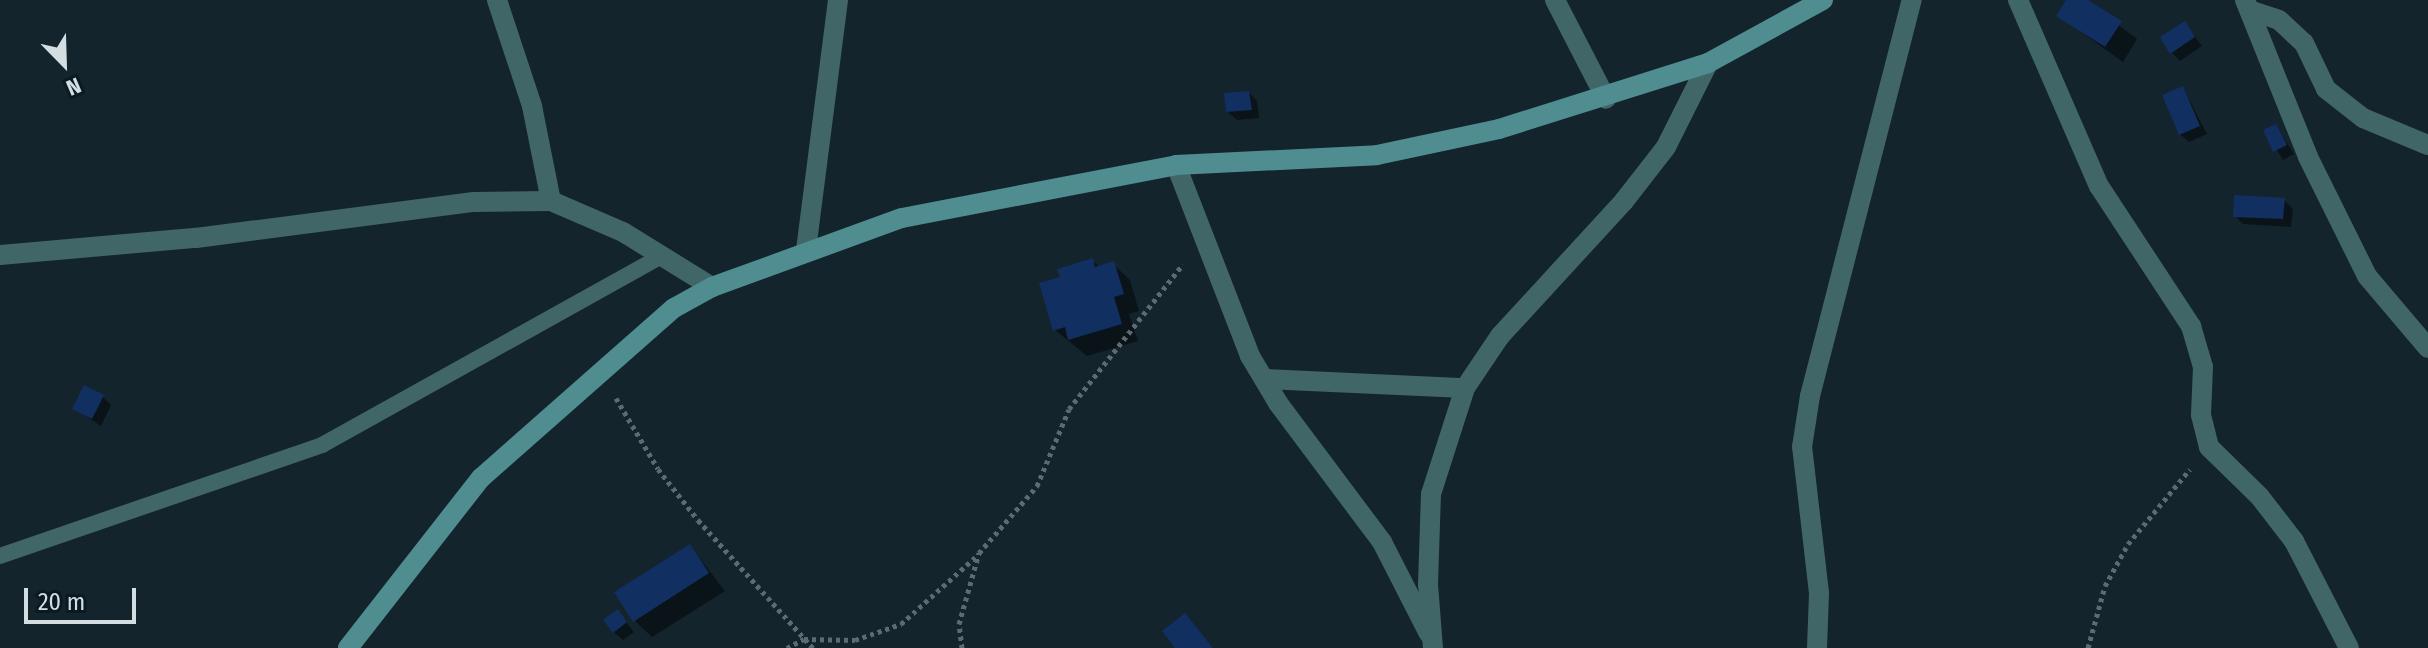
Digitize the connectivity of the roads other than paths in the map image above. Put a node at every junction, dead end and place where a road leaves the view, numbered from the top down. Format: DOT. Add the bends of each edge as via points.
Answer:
graph roads {
  1 [pos="497,0"];
  2 [pos="838,0"];
  3 [pos="1555,0"];
  4 [pos="1823,0"];
  5 [pos="1912,0"];
  6 [pos="2018,0"];
  7 [pos="2248,6"];
  8 [pos="1708,63"];
  9 [pos="1606,99"];
  10 [pos="2428,145"];
  11 [pos="1176,165"];
  12 [pos="551,201"];
  13 [pos="806,250"];
  14 [pos="0,255"];
  15 [pos="662,256"];
  16 [pos="712,287"];
  17 [pos="2428,348"];
  18 [pos="1264,379"];
  19 [pos="1465,388"];
  20 [pos="0,556"];
  21 [pos="1434,646"];
  22 [pos="348,648"];
  23 [pos="1817,648"];
  24 [pos="2349,648"];
  1 -- 12 [label="street" via="532,106"];
  2 -- 13 [label="street"];
  3 -- 9 [label="street"];
  4 -- 8 [label="street"];
  5 -- 23 [label="street" via="1810,396 1802,447 1819,593"];
  6 -- 24 [label="street" via="2099,186 2191,326 2203,367 2201,415 2209,447 2260,497 2294,541"];
  7 -- 10 [label="street" via="2279,20 2304,43 2326,89 2363,118"];
  7 -- 17 [label="street" via="2308,157 2352,248 2393,313"];
  8 -- 9 [label="street"];
  8 -- 19 [label="street" via="1666,147 1624,201 1500,336"];
  9 -- 11 [label="street" via="1377,155"];
  11 -- 13 [label="street" via="902,218"];
  11 -- 18 [label="street" via="1201,240"];
  12 -- 14 [label="street" via="459,204 196,238"];
  12 -- 15 [label="street" via="623,232"];
  13 -- 16 [label="street"];
  15 -- 16 [label="street"];
  15 -- 20 [label="lane" via="322,445"];
  16 -- 22 [label="street" via="674,308 601,368 481,478"];
  18 -- 19 [label="street"];
  18 -- 21 [label="street" via="1382,542"];
  19 -- 21 [label="street" via="1431,494 1428,584"];
}
